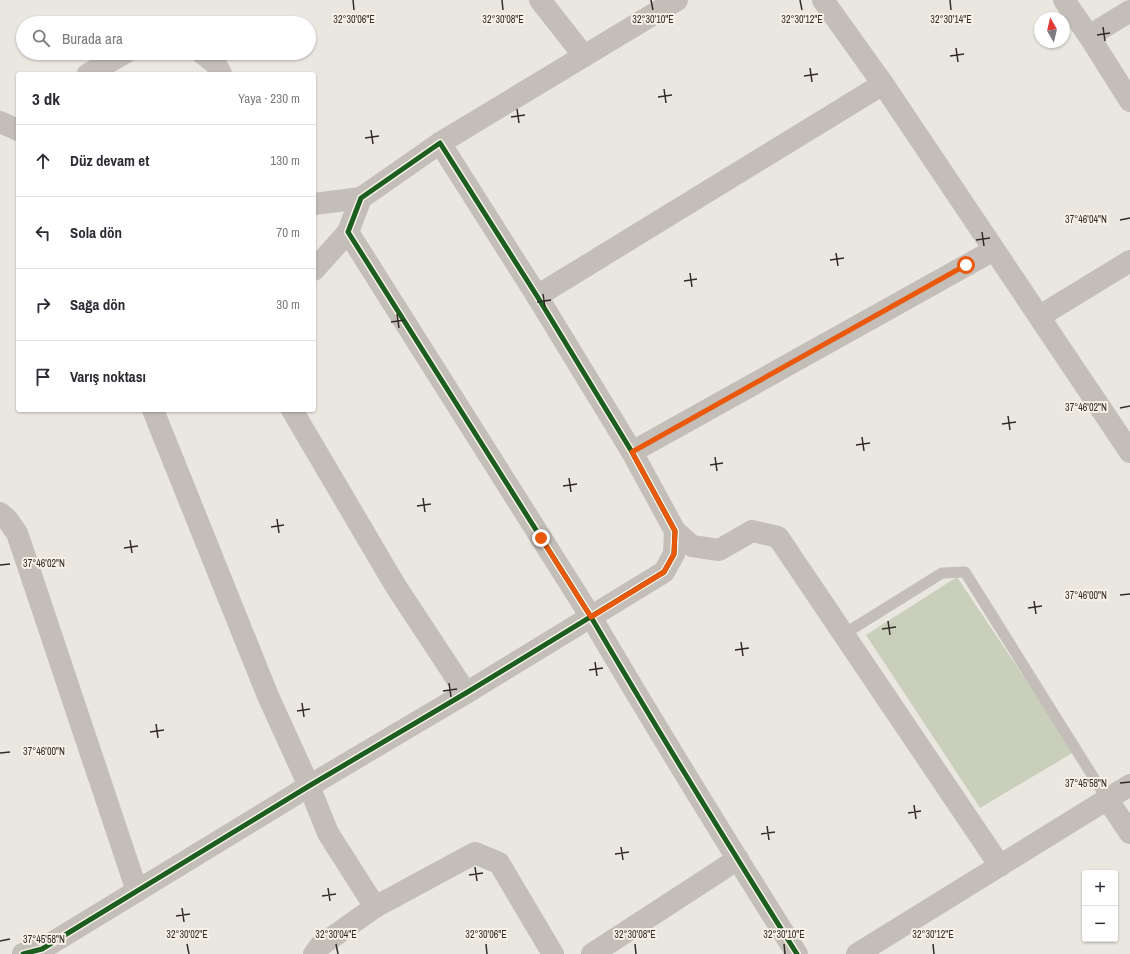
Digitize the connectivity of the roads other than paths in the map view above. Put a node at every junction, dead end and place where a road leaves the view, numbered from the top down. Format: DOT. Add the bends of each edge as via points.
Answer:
graph roads {
  1 [pos="540,0"];
  2 [pos="677,0"];
  3 [pos="823,0"];
  4 [pos="1064,0"];
  5 [pos="1130,11"];
  6 [pos="1089,36"];
  7 [pos="584,56"];
  8 [pos="113,60"];
  9 [pos="211,60"];
  10 [pos="92,72"];
  11 [pos="220,72"];
  12 [pos="883,84"];
  13 [pos="1130,101"];
  14 [pos="16,113"];
  15 [pos="0,121"];
  16 [pos="16,129"];
  17 [pos="440,143"];
  18 [pos="361,198"];
  19 [pos="316,204"];
  20 [pos="348,232"];
  21 [pos="994,250"];
  22 [pos="1130,261"];
  23 [pos="316,268"];
  24 [pos="537,296"];
  25 [pos="1040,316"];
  26 [pos="154,412"];
  27 [pos="293,412"];
  28 [pos="632,452"];
  29 [pos="1130,452"];
  30 [pos="0,513"];
  31 [pos="675,531"];
  32 [pos="591,617"];
  33 [pos="844,634"];
  34 [pos="466,693"];
  35 [pos="1130,785"];
  36 [pos="309,786"];
  37 [pos="1107,799"];
  38 [pos="1130,833"];
  39 [pos="738,859"];
  40 [pos="1000,866"];
  41 [pos="137,891"];
  42 [pos="375,907"];
  43 [pos="37,952"];
  44 [pos="314,954"];
  45 [pos="553,954"];
  46 [pos="592,954"];
  47 [pos="797,954"];
  48 [pos="857,954"];
  1 -- 7 [label="street"];
  2 -- 7 [label="street"];
  3 -- 12 [label="street"];
  4 -- 6 [label="street"];
  5 -- 6 [label="street"];
  6 -- 13 [label="street"];
  7 -- 17 [label="street"];
  8 -- 10 [label="street"];
  9 -- 11 [label="street"];
  12 -- 21 [label="street"];
  12 -- 24 [label="street"];
  14 -- 15 [label="street"];
  15 -- 16 [label="street"];
  17 -- 18 [label="street"];
  17 -- 24 [label="street"];
  18 -- 19 [label="street"];
  18 -- 20 [label="street"];
  20 -- 23 [label="street"];
  20 -- 32 [label="street"];
  21 -- 25 [label="street"];
  21 -- 28 [label="street"];
  22 -- 25 [label="street"];
  24 -- 28 [label="street"];
  25 -- 29 [label="street"];
  26 -- 36 [label="street" via="268,696"];
  27 -- 34 [label="street" via="395,585"];
  28 -- 31 [label="street"];
  30 -- 41 [label="street" via="17,532"];
  31 -- 32 [label="street" via="674,554 664,572"];
  31 -- 33 [label="street" via="692,546 719,550 752,531 778,537"];
  32 -- 34 [label="street"];
  32 -- 39 [label="street"];
  33 -- 37 [label="lane" via="942,573 964,572"];
  33 -- 40 [label="street"];
  34 -- 36 [label="street"];
  35 -- 37 [label="street"];
  36 -- 41 [label="street"];
  36 -- 42 [label="street" via="328,833"];
  37 -- 38 [label="street"];
  37 -- 40 [label="street"];
  39 -- 46 [label="street"];
  39 -- 47 [label="street"];
  40 -- 48 [label="street"];
  41 -- 43 [label="street"];
  42 -- 44 [label="street" via="320,946"];
  42 -- 45 [label="street" via="475,853 499,863"];
}
